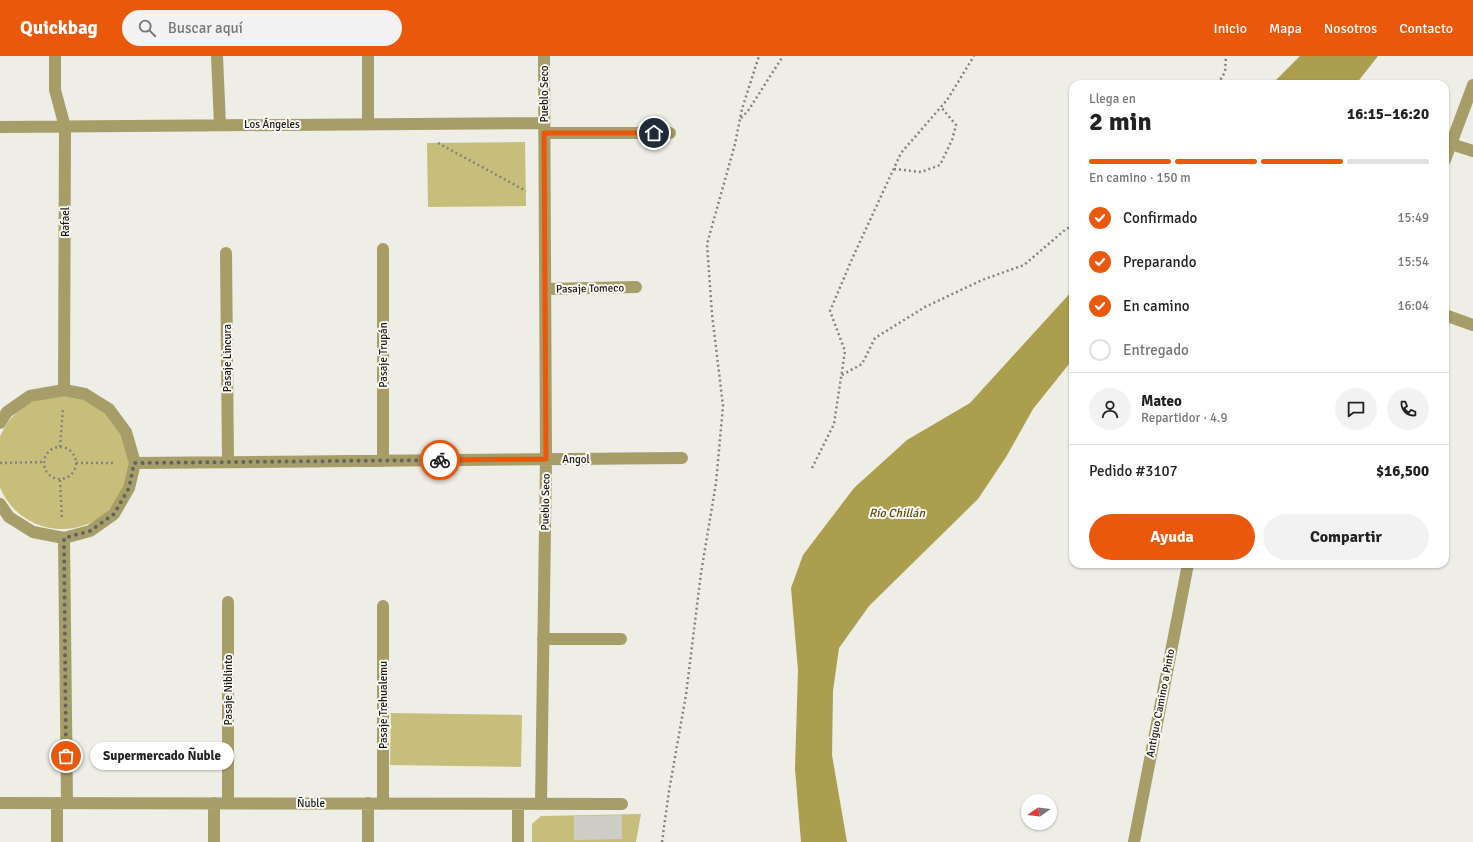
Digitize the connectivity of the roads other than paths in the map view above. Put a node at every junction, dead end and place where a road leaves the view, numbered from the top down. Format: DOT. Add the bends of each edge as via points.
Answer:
graph roads {
  1 [pos="55,56"];
  2 [pos="217,56"];
  3 [pos="368,56"];
  4 [pos="544,56"];
  5 [pos="1473,85"];
  6 [pos="368,124"];
  7 [pos="220,125"];
  8 [pos="65,126"];
  9 [pos="0,127"];
  10 [pos="544,128"];
  11 [pos="670,133"];
  12 [pos="1451,144"];
  13 [pos="1449,149"];
  14 [pos="1473,151"];
  15 [pos="382,248"];
  16 [pos="226,253"];
  17 [pos="636,287"];
  18 [pos="545,289"];
  19 [pos="1449,316"];
  20 [pos="1473,325"];
  21 [pos="64,390"];
  22 [pos="0,423"];
  23 [pos="682,458"];
  24 [pos="546,459"];
  25 [pos="383,461"];
  26 [pos="228,462"];
  27 [pos="134,463"];
  28 [pos="0,504"];
  29 [pos="64,538"];
  30 [pos="1187,568"];
  31 [pos="228,602"];
  32 [pos="383,606"];
  33 [pos="543,639"];
  34 [pos="621,639"];
  35 [pos="0,802"];
  36 [pos="62,803"];
  37 [pos="214,803"];
  38 [pos="228,803"];
  39 [pos="368,803"];
  40 [pos="383,804"];
  41 [pos="518,804"];
  42 [pos="541,804"];
  43 [pos="622,804"];
  44 [pos="57,842"];
  45 [pos="214,842"];
  46 [pos="368,842"];
  47 [pos="518,842"];
  48 [pos="1134,842"];
  1 -- 8 [label="street, Rafael" via="55,90"];
  2 -- 7 [label="street"];
  3 -- 6 [label="street"];
  4 -- 10 [label="street, Pueblo Seco"];
  5 -- 12 [label="street"];
  6 -- 7 [label="street, Los Ángeles"];
  6 -- 10 [label="street, Los Ángeles"];
  7 -- 8 [label="street, Los Ángeles"];
  8 -- 9 [label="street, Los Ángeles"];
  8 -- 21 [label="street, Rafael"];
  10 -- 11 [label="street, Los Ángeles"];
  10 -- 18 [label="street, Pueblo Seco"];
  12 -- 13 [label="street"];
  12 -- 14 [label="street"];
  15 -- 25 [label="street, Pasaje Trupán"];
  16 -- 26 [label="street, Pasaje Lincura"];
  17 -- 18 [label="street, Pasaje Tomeco"];
  18 -- 24 [label="street, Pueblo Seco"];
  19 -- 20 [label="street"];
  21 -- 22 [label="street" via="30,396 7,412"];
  21 -- 27 [label="street" via="85,394 109,409 126,432"];
  23 -- 24 [label="street, Angol"];
  24 -- 25 [label="street, Angol"];
  24 -- 33 [label="street, Pueblo Seco"];
  25 -- 26 [label="street, Angol"];
  26 -- 27 [label="street, Angol"];
  27 -- 29 [label="street" via="129,488 114,514 90,531"];
  28 -- 29 [label="street" via="8,517 33,532"];
  29 -- 36 [label="street"];
  30 -- 48 [label="street, Antiguo Camino a Pinto"];
  31 -- 38 [label="street, Pasaje Niblinto"];
  32 -- 40 [label="street, Pasaje Trehualemu"];
  33 -- 34 [label="street"];
  33 -- 42 [label="street, Pueblo Seco"];
  35 -- 36 [label="street, Ñuble"];
  36 -- 37 [label="street, Ñuble"];
  36 -- 44 [label="street"];
  37 -- 38 [label="street, Ñuble"];
  37 -- 45 [label="street"];
  38 -- 39 [label="street, Ñuble"];
  39 -- 40 [label="street, Ñuble"];
  39 -- 46 [label="street"];
  40 -- 41 [label="street, Ñuble"];
  41 -- 42 [label="street, Ñuble"];
  41 -- 47 [label="street"];
  42 -- 43 [label="street, Ñuble"];
}
